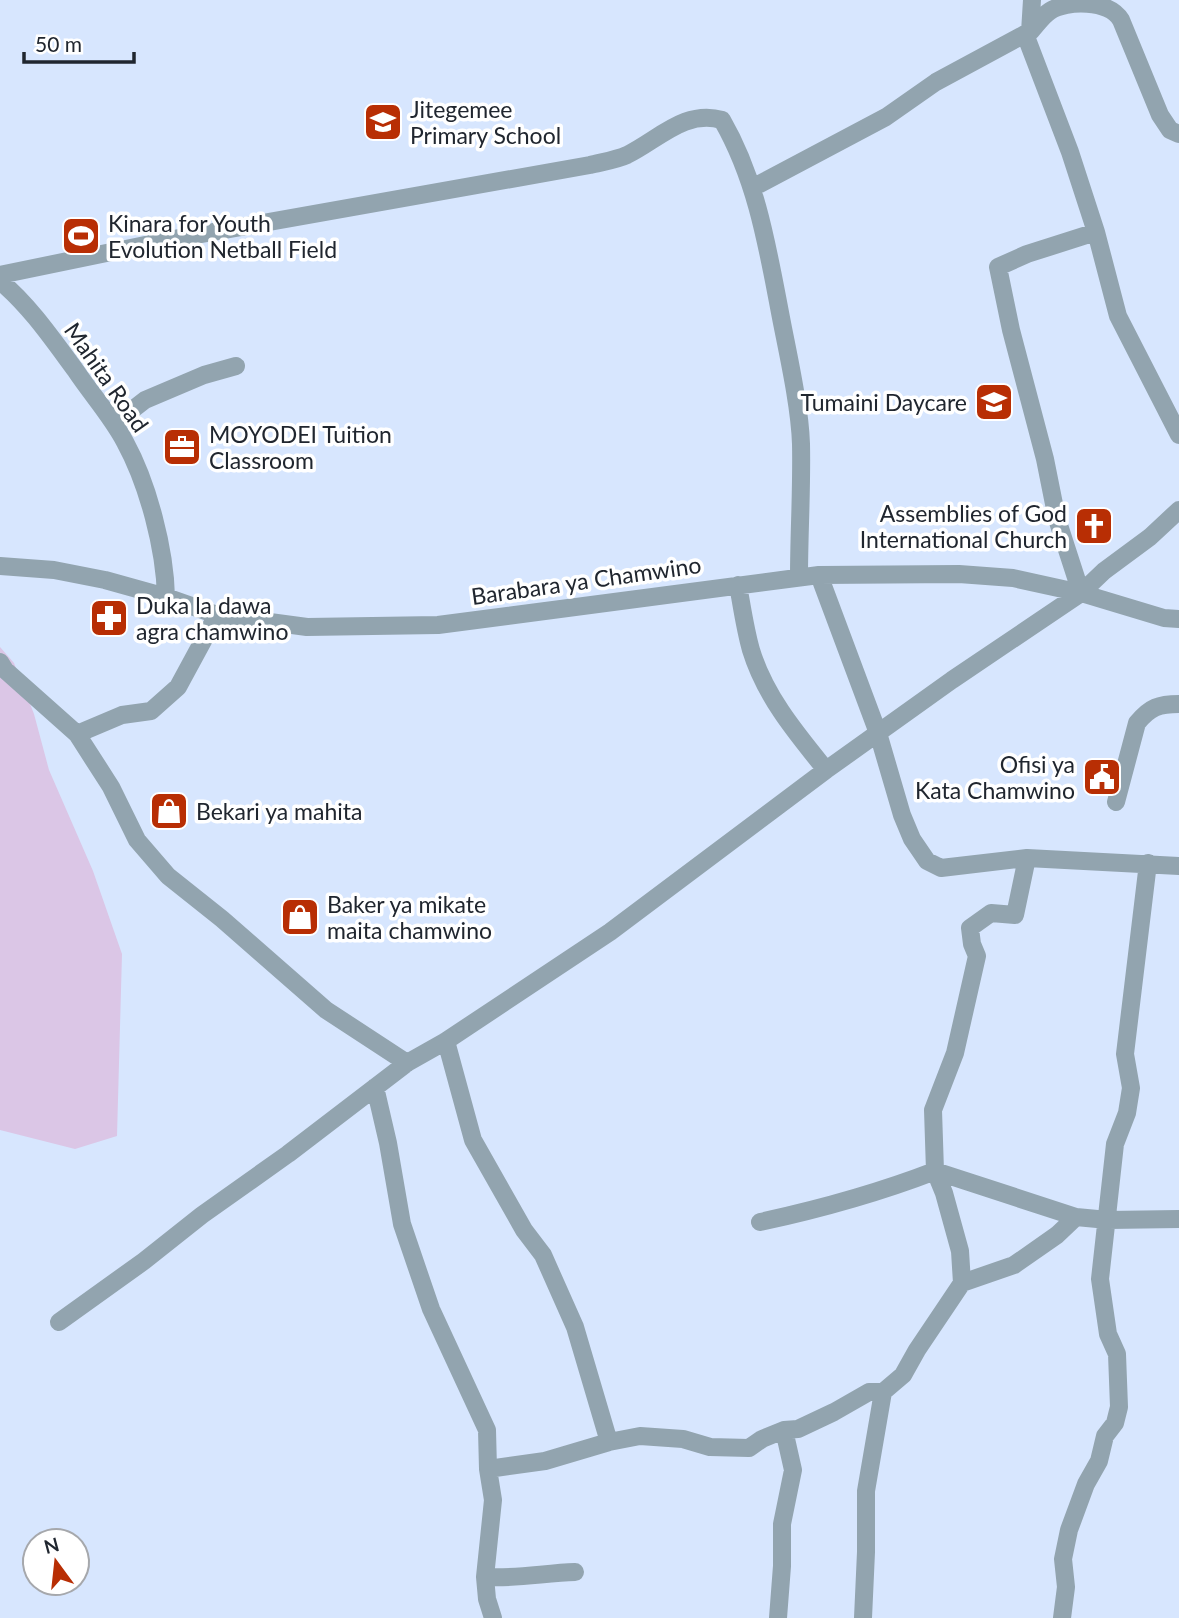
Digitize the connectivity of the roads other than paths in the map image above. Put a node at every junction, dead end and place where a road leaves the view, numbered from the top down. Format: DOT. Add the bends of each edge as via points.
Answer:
graph roads {
  1 [pos="1032,0"];
  2 [pos="1027,33"];
  3 [pos="1179,134"];
  4 [pos="752,188"];
  5 [pos="1096,232"];
  6 [pos="0,275"];
  7 [pos="0,281"];
  8 [pos="236,366"];
  9 [pos="114,424"];
  10 [pos="1179,435"];
  11 [pos="1179,510"];
  12 [pos="0,566"];
  13 [pos="818,575"];
  14 [pos="799,577"];
  15 [pos="738,585"];
  16 [pos="1081,593"];
  17 [pos="166,597"];
  18 [pos="217,615"];
  19 [pos="1179,619"];
  20 [pos="0,662"];
  21 [pos="1179,704"];
  22 [pos="878,733"];
  23 [pos="77,734"];
  24 [pos="826,770"];
  25 [pos="1116,802"];
  26 [pos="1027,858"];
  27 [pos="1148,863"];
  28 [pos="1179,866"];
  29 [pos="446,1041"];
  30 [pos="407,1063"];
  31 [pos="374,1087"];
  32 [pos="935,1171"];
  33 [pos="1076,1217"];
  34 [pos="1179,1219"];
  35 [pos="1108,1220"];
  36 [pos="760,1222"];
  37 [pos="962,1283"];
  38 [pos="59,1322"];
  39 [pos="883,1392"];
  40 [pos="784,1430"];
  41 [pos="609,1442"];
  42 [pos="488,1469"];
  43 [pos="575,1572"];
  44 [pos="485,1577"];
  45 [pos="493,1618"];
  46 [pos="778,1618"];
  47 [pos="863,1618"];
  48 [pos="1062,1618"];
  1 -- 2 [label="street"];
  2 -- 3 [label="street" via="1051,10 1076,4 1114,10 1160,115 1170,130"];
  2 -- 4 [label="street" via="936,82 887,117"];
  2 -- 5 [label="street"];
  4 -- 6 [label="street" via="722,120 702,117 680,124 626,155 590,165"];
  4 -- 14 [label="street" via="785,337 801,442"];
  5 -- 10 [label="street" via="1118,316"];
  5 -- 16 [label="street" via="998,267 1057,519"];
  7 -- 9 [label="street, Mahita Road" via="58,346"];
  8 -- 9 [label="street" via="145,400"];
  9 -- 17 [label="street, Mahita Road" via="145,491"];
  11 -- 16 [label="street"];
  12 -- 17 [label="street, Barabara ya Chamwino" via="54,570"];
  13 -- 14 [label="street, Barabara ya Chamwino"];
  13 -- 16 [label="street, Barabara ya Chamwino" via="959,574 1013,578"];
  13 -- 22 [label="street"];
  14 -- 15 [label="street, Barabara ya Chamwino"];
  15 -- 18 [label="street, Barabara ya Chamwino" via="438,625 307,627"];
  15 -- 24 [label="street" via="761,677 789,724"];
  16 -- 19 [label="street, Barabara ya Chamwino"];
  16 -- 22 [label="street"];
  17 -- 18 [label="street, Barabara ya Chamwino"];
  18 -- 23 [label="street" via="178,687 151,711 122,715"];
  20 -- 23 [label="street"];
  21 -- 25 [label="street" via="1158,704 1137,723"];
  22 -- 24 [label="street"];
  22 -- 26 [label="street" via="902,815 927,861 941,868"];
  23 -- 30 [label="street" via="138,840 168,876 326,1010"];
  24 -- 29 [label="street" via="610,932"];
  26 -- 27 [label="street"];
  26 -- 32 [label="street" via="1015,915 991,913 970,928 977,956 955,1053 933,1110"];
  27 -- 28 [label="street"];
  27 -- 35 [label="street" via="1125,1054 1131,1088 1115,1144"];
  29 -- 30 [label="street"];
  29 -- 41 [label="street" via="473,1140 543,1255 575,1327"];
  30 -- 31 [label="street"];
  31 -- 38 [label="street"];
  31 -- 42 [label="street" via="402,1224 431,1309 487,1430"];
  32 -- 33 [label="street"];
  32 -- 36 [label="street" via="821,1209"];
  32 -- 37 [label="street" via="960,1251"];
  33 -- 35 [label="street"];
  33 -- 37 [label="street" via="1014,1265"];
  34 -- 35 [label="street"];
  35 -- 48 [label="street" via="1100,1279 1108,1334 1117,1354 1119,1407 1069,1530 1063,1559"];
  37 -- 39 [label="street" via="903,1376"];
  39 -- 40 [label="street" via="869,1392 798,1429"];
  39 -- 47 [label="street" via="866,1491"];
  40 -- 41 [label="street" via="749,1448 640,1436"];
  40 -- 46 [label="street" via="793,1470 782,1524"];
  41 -- 42 [label="street" via="545,1461"];
  42 -- 44 [label="street" via="493,1500"];
  43 -- 44 [label="street"];
  44 -- 45 [label="street"];
}
